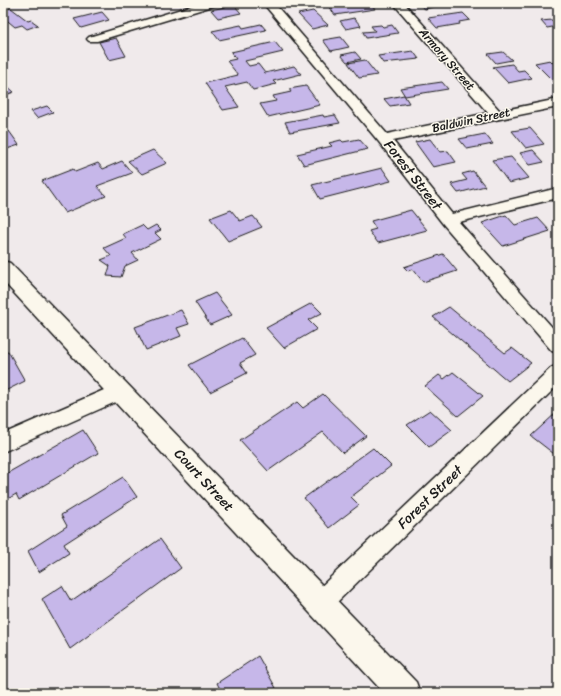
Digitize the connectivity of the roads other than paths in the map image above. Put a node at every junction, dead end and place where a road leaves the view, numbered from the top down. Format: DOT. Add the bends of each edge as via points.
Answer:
graph roads {
  1 [pos="212,3"];
  2 [pos="268,3"];
  3 [pos="398,3"];
  4 [pos="93,38"];
  5 [pos="558,102"];
  6 [pos="496,114"];
  7 [pos="384,139"];
  8 [pos="558,193"];
  9 [pos="448,220"];
  10 [pos="3,268"];
  11 [pos="558,346"];
  12 [pos="558,373"];
  13 [pos="120,391"];
  14 [pos="3,443"];
  15 [pos="320,603"];
  16 [pos="405,693"];
  1 -- 4 [label="street"];
  2 -- 7 [label="street, Forest Street"];
  3 -- 6 [label="street, Armory Street"];
  5 -- 6 [label="street, Baldwin Street"];
  6 -- 7 [label="street, Baldwin Street"];
  7 -- 9 [label="street, Forest Street"];
  8 -- 9 [label="street"];
  9 -- 11 [label="street, Forest Street"];
  10 -- 13 [label="main road, Court Street"];
  12 -- 15 [label="street, Forest Street"];
  13 -- 14 [label="street"];
  13 -- 15 [label="main road, Court Street"];
  15 -- 16 [label="main road, Court Street"];
}
